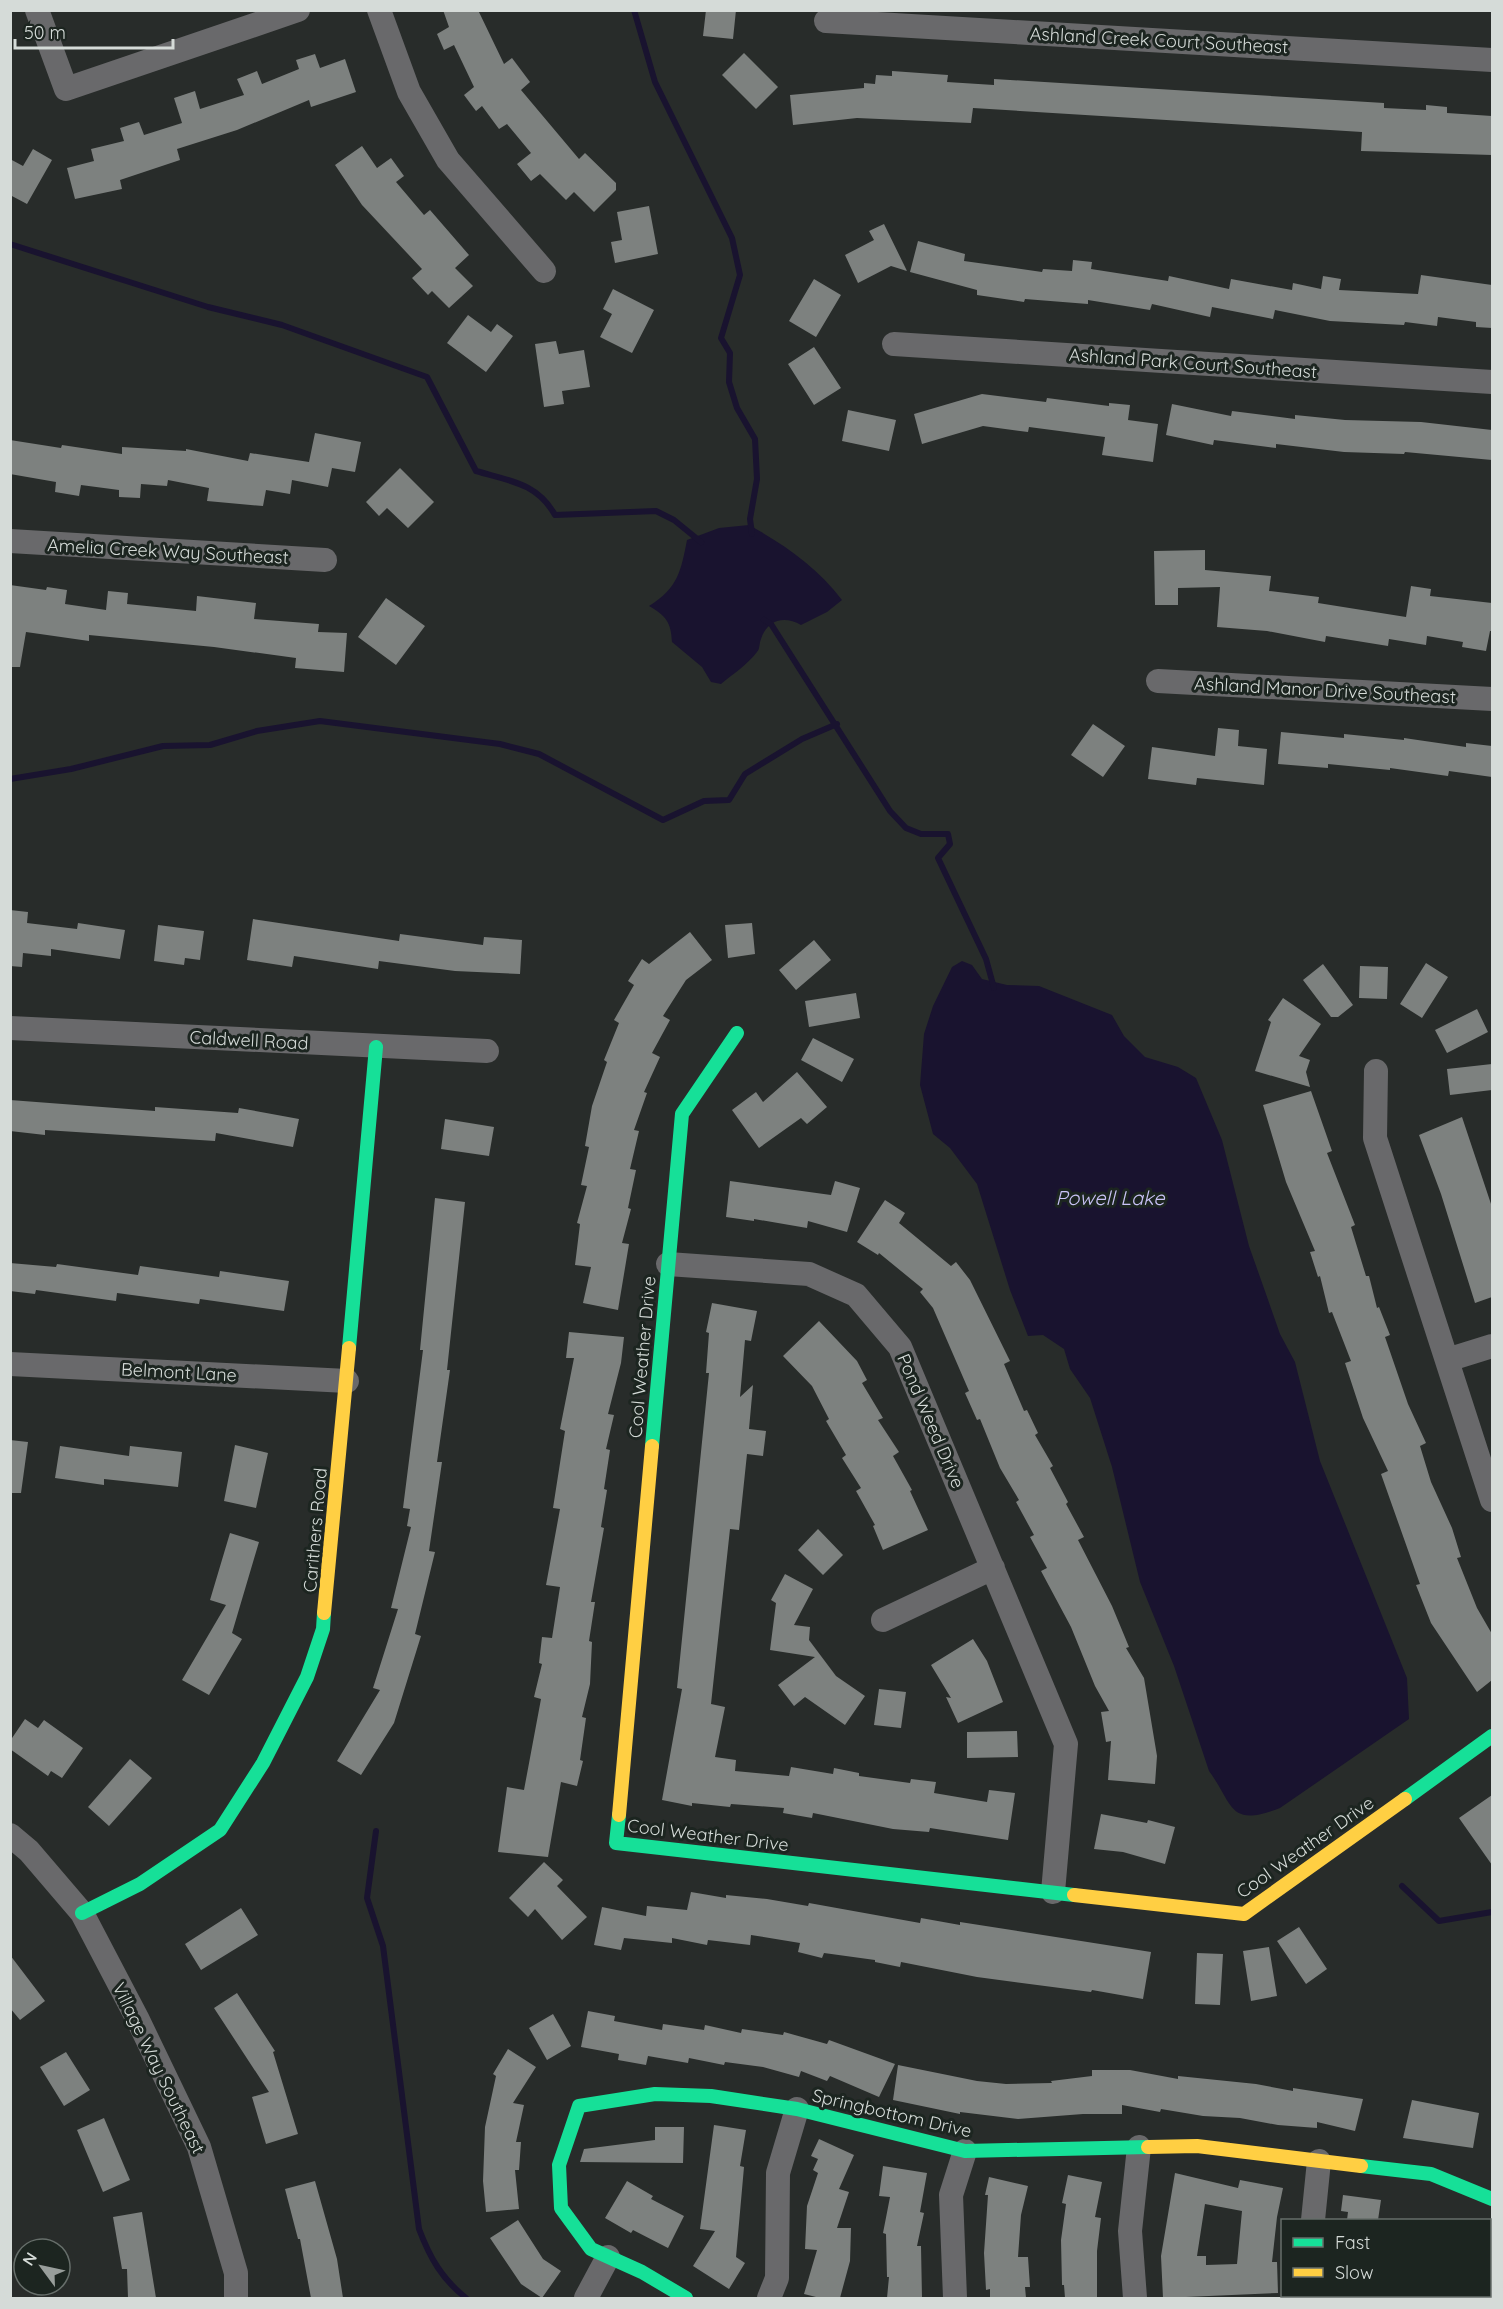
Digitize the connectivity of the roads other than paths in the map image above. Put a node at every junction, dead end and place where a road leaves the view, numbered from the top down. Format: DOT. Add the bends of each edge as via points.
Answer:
graph roads {
  1 [pos="37,10"];
  2 [pos="298,10"];
  3 [pos="379,10"];
  4 [pos="826,21"];
  5 [pos="1492,60"];
  6 [pos="544,270"];
  7 [pos="894,344"];
  8 [pos="1492,382"];
  9 [pos="10,541"];
  10 [pos="325,560"];
  11 [pos="1158,681"];
  12 [pos="1492,699"];
  13 [pos="10,1028"];
  14 [pos="736,1033"];
  15 [pos="376,1047"];
  16 [pos="488,1051"];
  17 [pos="1376,1071"];
  18 [pos="668,1264"];
  19 [pos="1492,1346"];
  20 [pos="1447,1360"];
  21 [pos="10,1364"];
  22 [pos="347,1381"];
  23 [pos="1492,1500"];
  24 [pos="993,1568"];
  25 [pos="883,1620"];
  26 [pos="1492,1736"];
  27 [pos="10,1835"];
  28 [pos="1053,1892"];
  29 [pos="82,1913"];
  30 [pos="797,2109"];
  31 [pos="1140,2147"];
  32 [pos="965,2151"];
  33 [pos="1319,2161"];
  34 [pos="1492,2199"];
  35 [pos="1313,2219"];
  36 [pos="608,2257"];
  37 [pos="236,2298"];
  38 [pos="586,2298"];
  39 [pos="686,2298"];
  40 [pos="769,2298"];
  41 [pos="955,2298"];
  42 [pos="1135,2298"];
  1 -- 2 [label="street" via="66,89"];
  3 -- 6 [label="street" via="409,92 448,160"];
  4 -- 5 [label="street, Ashland Creek Court Southeast"];
  7 -- 8 [label="street, Ashland Park Court Southeast"];
  9 -- 10 [label="street, Amelia Creek Way Southeast"];
  11 -- 12 [label="street, Ashland Manor Drive Southeast"];
  13 -- 15 [label="street, Caldwell Road"];
  14 -- 18 [label="street, Cool Weather Drive" via="682,1114"];
  15 -- 16 [label="street, Caldwell Road"];
  15 -- 22 [label="street, Carithers Road"];
  17 -- 20 [label="street" via="1375,1138"];
  18 -- 24 [label="street, Pond Weed Drive" via="809,1274 856,1295 900,1347"];
  18 -- 28 [label="street, Cool Weather Drive" via="616,1843"];
  19 -- 20 [label="street"];
  20 -- 23 [label="street"];
  21 -- 22 [label="street, Belmont Lane"];
  22 -- 29 [label="street, Carithers Road" via="323,1629 307,1677 263,1763 220,1830 140,1884"];
  24 -- 25 [label="street"];
  24 -- 28 [label="street, Pond Weed Drive" via="1066,1744"];
  26 -- 28 [label="street, Cool Weather Drive" via="1244,1914"];
  27 -- 29 [label="street, Village Way Southeast" via="29,1851"];
  29 -- 37 [label="street, Village Way Southeast" via="199,2147 236,2273"];
  30 -- 32 [label="street, Springbottom Drive"];
  30 -- 36 [label="street, Springbottom Drive" via="711,2096 655,2094 579,2106 559,2165 561,2208 591,2249"];
  30 -- 40 [label="street" via="778,2173 777,2278"];
  31 -- 32 [label="street, Springbottom Drive"];
  31 -- 33 [label="street, Springbottom Drive" via="1197,2146"];
  31 -- 42 [label="street" via="1130,2231"];
  32 -- 41 [label="street" via="951,2195"];
  33 -- 34 [label="street, Springbottom Drive" via="1431,2174"];
  33 -- 35 [label="street"];
  36 -- 38 [label="street"];
  36 -- 39 [label="street, Springbottom Drive"];
}
